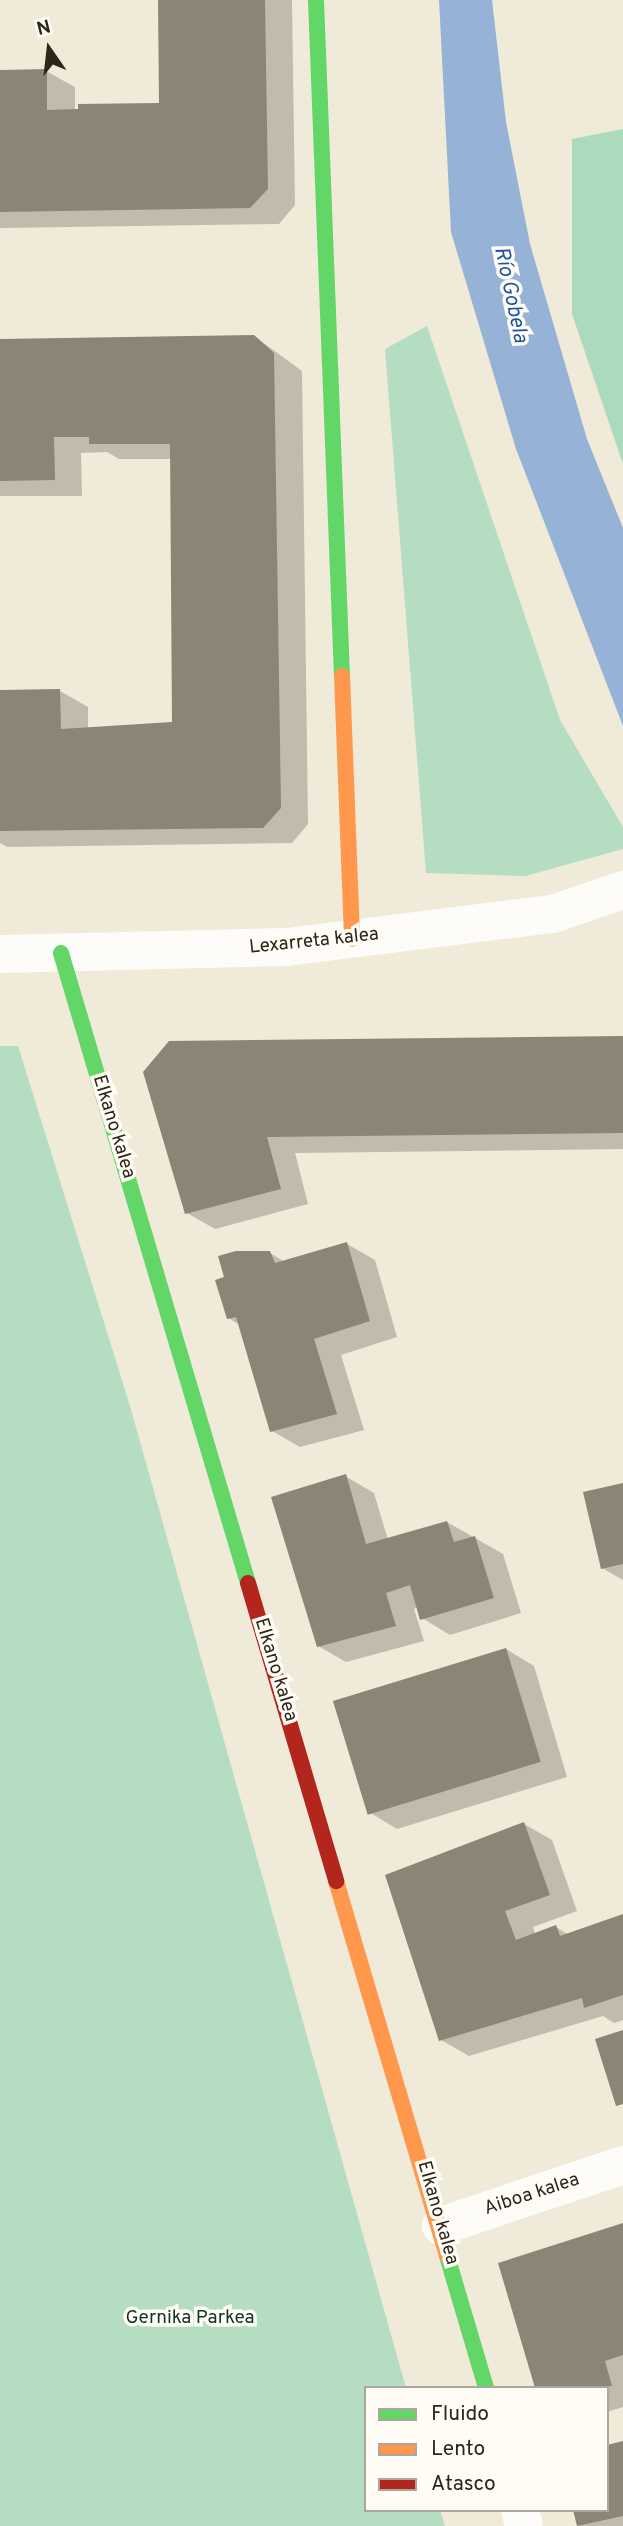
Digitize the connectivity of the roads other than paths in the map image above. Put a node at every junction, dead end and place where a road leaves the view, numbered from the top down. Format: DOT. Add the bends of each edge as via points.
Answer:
graph roads {
  1 [pos="316,0"];
  2 [pos="620,891"];
  3 [pos="352,939"];
  4 [pos="61,953"];
  5 [pos="0,954"];
  6 [pos="623,2165"];
  7 [pos="442,2226"];
  8 [pos="485,2386"];
  1 -- 3 [label="street"];
  2 -- 3 [label="street, Lexarreta kalea" via="553,914"];
  3 -- 4 [label="street, Lexarreta kalea" via="266,949"];
  4 -- 5 [label="street, Lexarreta kalea"];
  4 -- 7 [label="street, Elkano kalea"];
  6 -- 7 [label="street, Aiboa kalea"];
  7 -- 8 [label="street, Elkano kalea"];
}
